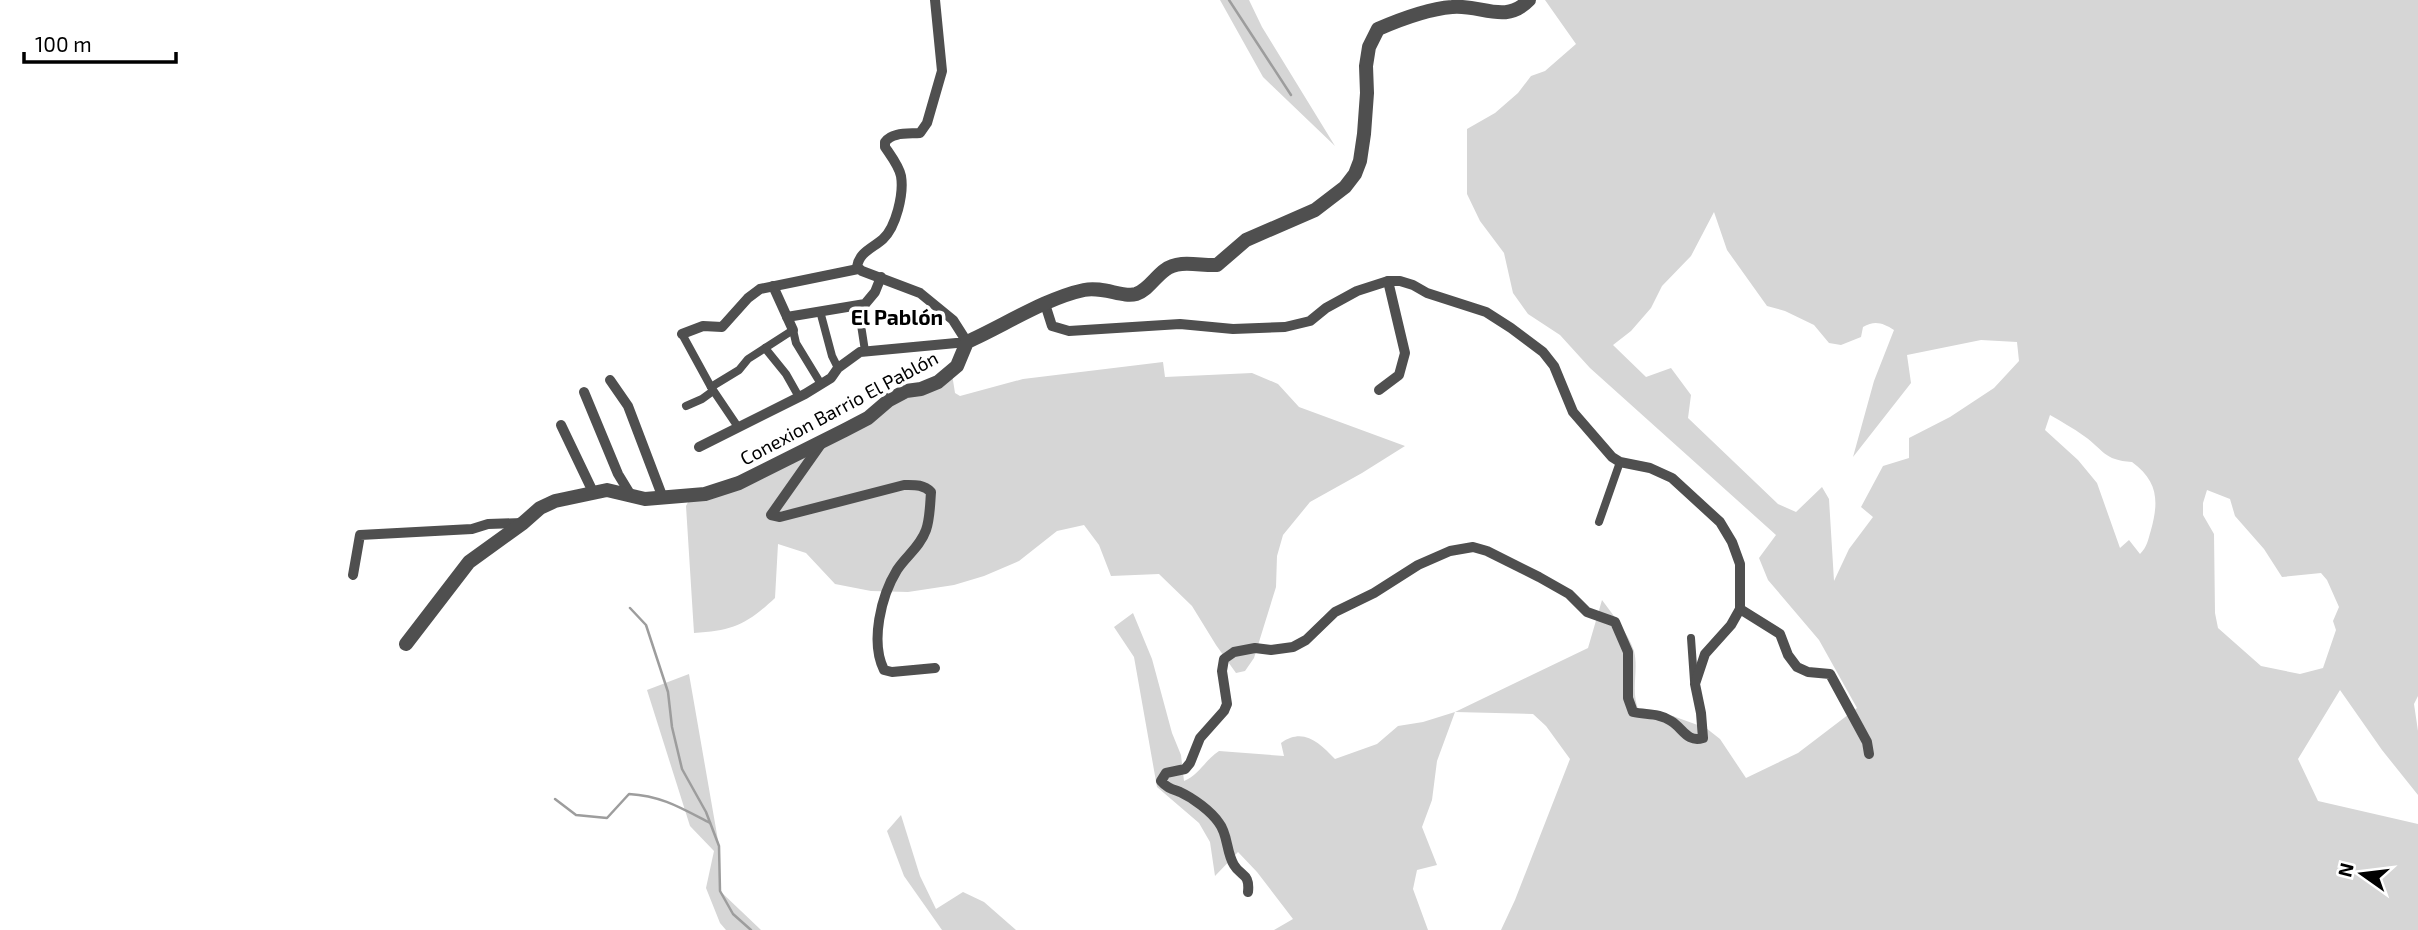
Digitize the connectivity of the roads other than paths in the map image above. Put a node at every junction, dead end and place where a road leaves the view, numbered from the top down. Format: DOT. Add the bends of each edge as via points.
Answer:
graph roads {
  1 [pos="935,0"];
  2 [pos="1530,0"];
  3 [pos="858,269"];
  4 [pos="881,277"];
  5 [pos="1388,282"];
  6 [pos="773,286"];
  7 [pos="865,304"];
  8 [pos="1045,304"];
  9 [pos="820,311"];
  10 [pos="787,317"];
  11 [pos="793,330"];
  12 [pos="682,334"];
  13 [pos="967,342"];
  14 [pos="765,348"];
  15 [pos="865,351"];
  16 [pos="838,368"];
  17 [pos="610,380"];
  18 [pos="821,384"];
  19 [pos="712,389"];
  20 [pos="1379,390"];
  21 [pos="583,392"];
  22 [pos="799,397"];
  23 [pos="686,406"];
  24 [pos="561,425"];
  25 [pos="738,427"];
  26 [pos="822,442"];
  27 [pos="699,447"];
  28 [pos="1620,462"];
  29 [pos="594,494"];
  30 [pos="632,498"];
  31 [pos="663,498"];
  32 [pos="1599,522"];
  33 [pos="523,523"];
  34 [pos="354,575"];
  35 [pos="1740,609"];
  36 [pos="1691,638"];
  37 [pos="406,645"];
  38 [pos="935,668"];
  39 [pos="1695,684"];
  40 [pos="1869,754"];
  41 [pos="1248,892"];
  1 -- 3 [label="street" via="942,71 934,102 920,133 895,135 885,142 901,176 899,202 886,237 860,257"];
  2 -- 8 [label="street" via="1519,10 1502,13 1453,6 1378,29 1366,66 1360,161 1345,187 1315,209 1246,240 1217,265 1183,263 1166,269 1138,293 1099,288"];
  3 -- 4 [label="street"];
  3 -- 6 [label="street"];
  4 -- 7 [label="street"];
  4 -- 13 [label="street" via="920,293 953,320"];
  5 -- 8 [label="street" via="1357,291 1310,321 1286,327 1180,324 1069,331 1052,326"];
  5 -- 20 [label="street" via="1405,353 1399,375"];
  5 -- 28 [label="street" via="1400,281 1486,312 1543,352 1555,366 1573,412"];
  6 -- 10 [label="street"];
  6 -- 12 [label="street" via="754,293 722,327 703,326"];
  7 -- 9 [label="street"];
  7 -- 15 [label="street"];
  8 -- 13 [label="street"];
  9 -- 10 [label="street"];
  9 -- 16 [label="street"];
  10 -- 11 [label="street"];
  11 -- 14 [label="street"];
  11 -- 18 [label="street"];
  12 -- 19 [label="street"];
  13 -- 15 [label="street"];
  13 -- 26 [label="street, Conexion Barrio El Pablón" via="957,366 938,382 906,391"];
  14 -- 19 [label="street"];
  14 -- 22 [label="street"];
  15 -- 16 [label="street"];
  16 -- 18 [label="street"];
  17 -- 31 [label="street" via="628,406"];
  18 -- 22 [label="street"];
  19 -- 23 [label="street"];
  19 -- 25 [label="street"];
  21 -- 30 [label="street"];
  22 -- 25 [label="street"];
  24 -- 29 [label="street"];
  25 -- 27 [label="street"];
  26 -- 31 [label="street, Conexion Barrio El Pablón" via="739,483 705,494"];
  26 -- 38 [label="street" via="771,515 780,517 904,485 927,488 931,492 928,525 888,592 878,648 884,670"];
  28 -- 32 [label="street"];
  28 -- 35 [label="street" via="1672,478 1720,523 1740,564"];
  29 -- 30 [label="street, Conexion Barrio El Pablón" via="607,491"];
  29 -- 33 [label="street, Conexion Barrio El Pablón" via="555,500"];
  30 -- 31 [label="street, Conexion Barrio El Pablón"];
  33 -- 34 [label="street" via="360,536"];
  33 -- 37 [label="street, Conexion Barrio El Pablón" via="469,562"];
  35 -- 39 [label="street" via="1705,654"];
  35 -- 40 [label="street" via="1780,634 1797,667 1830,674"];
  36 -- 39 [label="street"];
  39 -- 41 [label="street" via="1703,730 1699,740 1672,721 1633,712 1628,698 1628,652 1615,622 1587,612 1569,594 1487,551 1473,547 1438,555 1335,612 1307,640 1293,647 1255,648 1224,659 1224,711 1200,738 1185,769 1166,773 1161,781 1222,825 1234,867 1249,882"];
}
